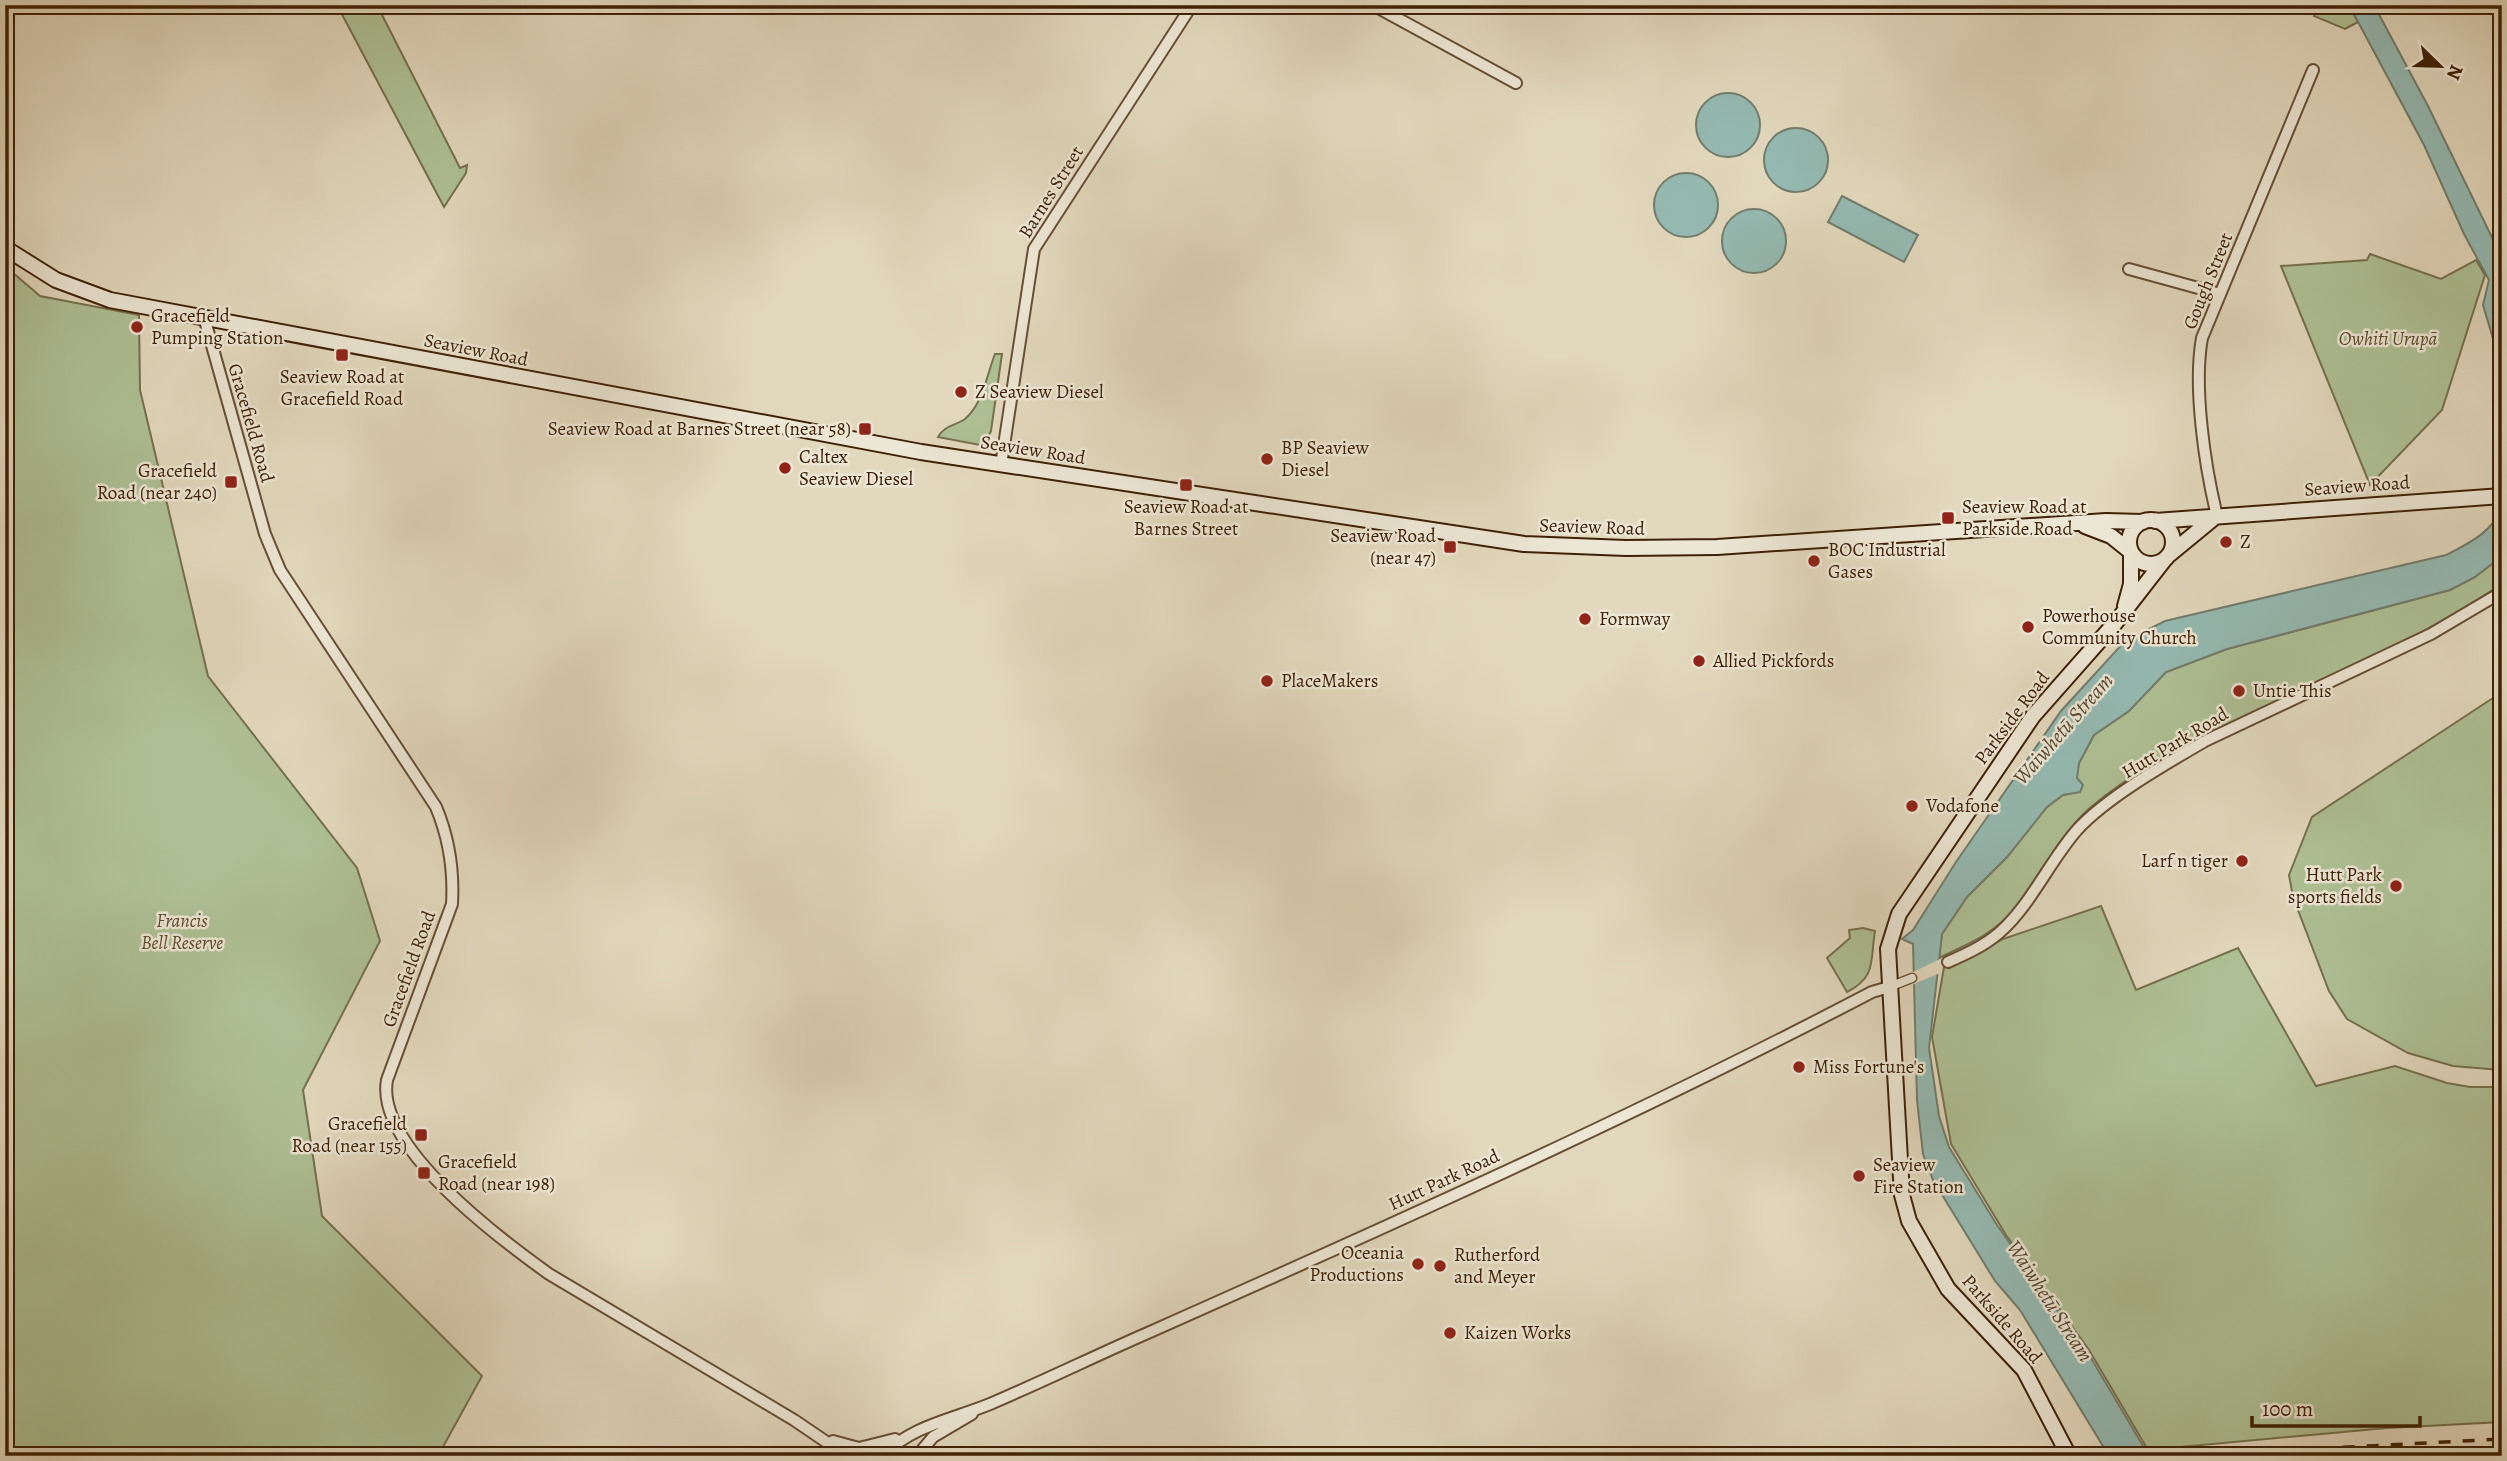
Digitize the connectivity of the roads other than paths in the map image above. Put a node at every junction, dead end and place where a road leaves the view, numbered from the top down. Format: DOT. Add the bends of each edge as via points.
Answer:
graph roads {
  1 [pos="1192,5"];
  2 [pos="1373,5"];
  3 [pos="2313,70"];
  4 [pos="1516,83"];
  5 [pos="5,248"];
  6 [pos="2129,270"];
  7 [pos="2220,294"];
  8 [pos="204,317"];
  9 [pos="1001,465"];
  10 [pos="2499,496"];
  11 [pos="2216,516"];
  12 [pos="2149,521"];
  13 [pos="2077,524"];
  14 [pos="2132,552"];
  15 [pos="2167,557"];
  16 [pos="2502,592"];
  17 [pos="2123,614"];
  18 [pos="1948,962"];
  19 [pos="1912,978"];
  20 [pos="1889,987"];
  21 [pos="986,1405"];
  22 [pos="903,1437"];
  23 [pos="824,1438"];
  24 [pos="920,1453"];
  25 [pos="847,1456"];
  26 [pos="882,1456"];
  27 [pos="2069,1456"];
  1 -- 9 [label="street, Barnes Street" via="1034,250"];
  2 -- 4 [label="street"];
  3 -- 7 [label="street, Gough Street"];
  5 -- 8 [label="main road, Seaview Road" via="41,272 89,294"];
  6 -- 7 [label="street"];
  7 -- 11 [label="street, Gough Street" via="2199,358"];
  8 -- 9 [label="main road, Seaview Road"];
  8 -- 23 [label="street, Gracefield Road" via="265,534 281,570 436,807 447,834 454,880 452,904 387,1080 384,1094 389,1112 427,1169 510,1247"];
  9 -- 13 [label="main road, Seaview Road" via="1444,534 1570,547 1717,547"];
  10 -- 11 [label="main road, Seaview Road"];
  11 -- 12 [label="main road, Seaview Road"];
  11 -- 15 [label="main road"];
  12 -- 13 [label="main road, Seaview Road"];
  12 -- 14 [label="main road" via="2131,533"];
  12 -- 15 [label="main road" via="2170,531 2173,543"];
  13 -- 14 [label="main road, Seaview Road" via="2109,535"];
  14 -- 15 [label="main road" via="2145,563 2159,563"];
  14 -- 17 [label="main road, Parkside Road"];
  15 -- 17 [label="main road, Parkside Road"];
  16 -- 18 [label="street, Hutt Park Road" via="2431,634 2205,741 2164,766 2076,831 2000,932"];
  17 -- 20 [label="main road, Parkside Road" via="2033,716 1899,914 1888,949"];
  19 -- 20 [label="street, Hutt Park Road"];
  20 -- 21 [label="street, Hutt Park Road" via="1631,1113"];
  20 -- 27 [label="main road, Parkside Road" via="1902,1195 1909,1221 1959,1303 2024,1370"];
  21 -- 22 [label="street, Hutt Park Road"];
  21 -- 24 [label="street, Hutt Park Road" via="933,1437"];
  22 -- 23 [label="street, Hutt Park Road" via="859,1448"];
  22 -- 26 [label="street, Hutt Park Road"];
  23 -- 25 [label="street, Gracefield Road"];
}
